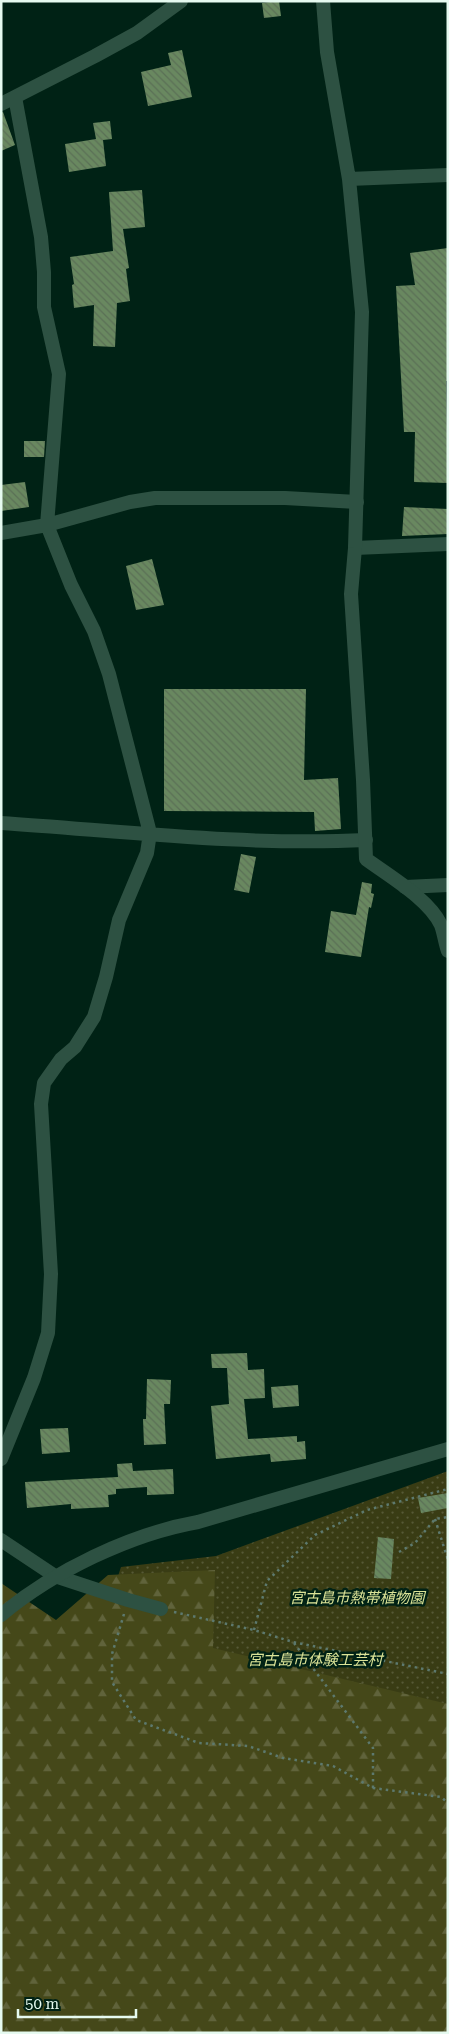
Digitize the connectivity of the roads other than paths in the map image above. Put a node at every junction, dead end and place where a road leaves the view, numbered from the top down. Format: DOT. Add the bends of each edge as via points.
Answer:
graph roads {
  1 [pos="181,1"];
  2 [pos="323,1"];
  3 [pos="15,97"];
  4 [pos="1,104"];
  5 [pos="448,175"];
  6 [pos="349,179"];
  7 [pos="357,502"];
  8 [pos="47,525"];
  9 [pos="1,533"];
  10 [pos="448,544"];
  11 [pos="355,548"];
  12 [pos="1,823"];
  13 [pos="150,833"];
  14 [pos="366,840"];
  15 [pos="448,885"];
  16 [pos="405,887"];
  17 [pos="448,951"];
  18 [pos="448,1449"];
  19 [pos="1,1459"];
  20 [pos="1,1540"];
  21 [pos="55,1576"];
  22 [pos="161,1609"];
  23 [pos="1,1615"];
  1 -- 3 [label="street" via="137,33"];
  2 -- 6 [label="street" via="327,52"];
  3 -- 4 [label="street"];
  3 -- 8 [label="street" via="41,237 44,307 59,374"];
  5 -- 6 [label="street"];
  6 -- 7 [label="street" via="362,312"];
  7 -- 8 [label="street" via="284,498 155,498"];
  7 -- 11 [label="street"];
  8 -- 9 [label="street"];
  8 -- 13 [label="street" via="71,585 94,630 109,674"];
  10 -- 11 [label="street"];
  11 -- 14 [label="street" via="351,594"];
  12 -- 13 [label="street"];
  13 -- 14 [label="street" via="256,841"];
  13 -- 19 [label="street" via="147,853 119,920 94,1018 75,1047 61,1059 44,1083 41,1104 51,1274 48,1333 34,1378"];
  14 -- 16 [label="street" via="366,860"];
  15 -- 16 [label="street"];
  16 -- 17 [label="street" via="432,912 441,926"];
  18 -- 21 [label="street" via="198,1522 167,1528 137,1538"];
  20 -- 21 [label="street"];
  21 -- 22 [label="street"];
  21 -- 23 [label="street"];
}
